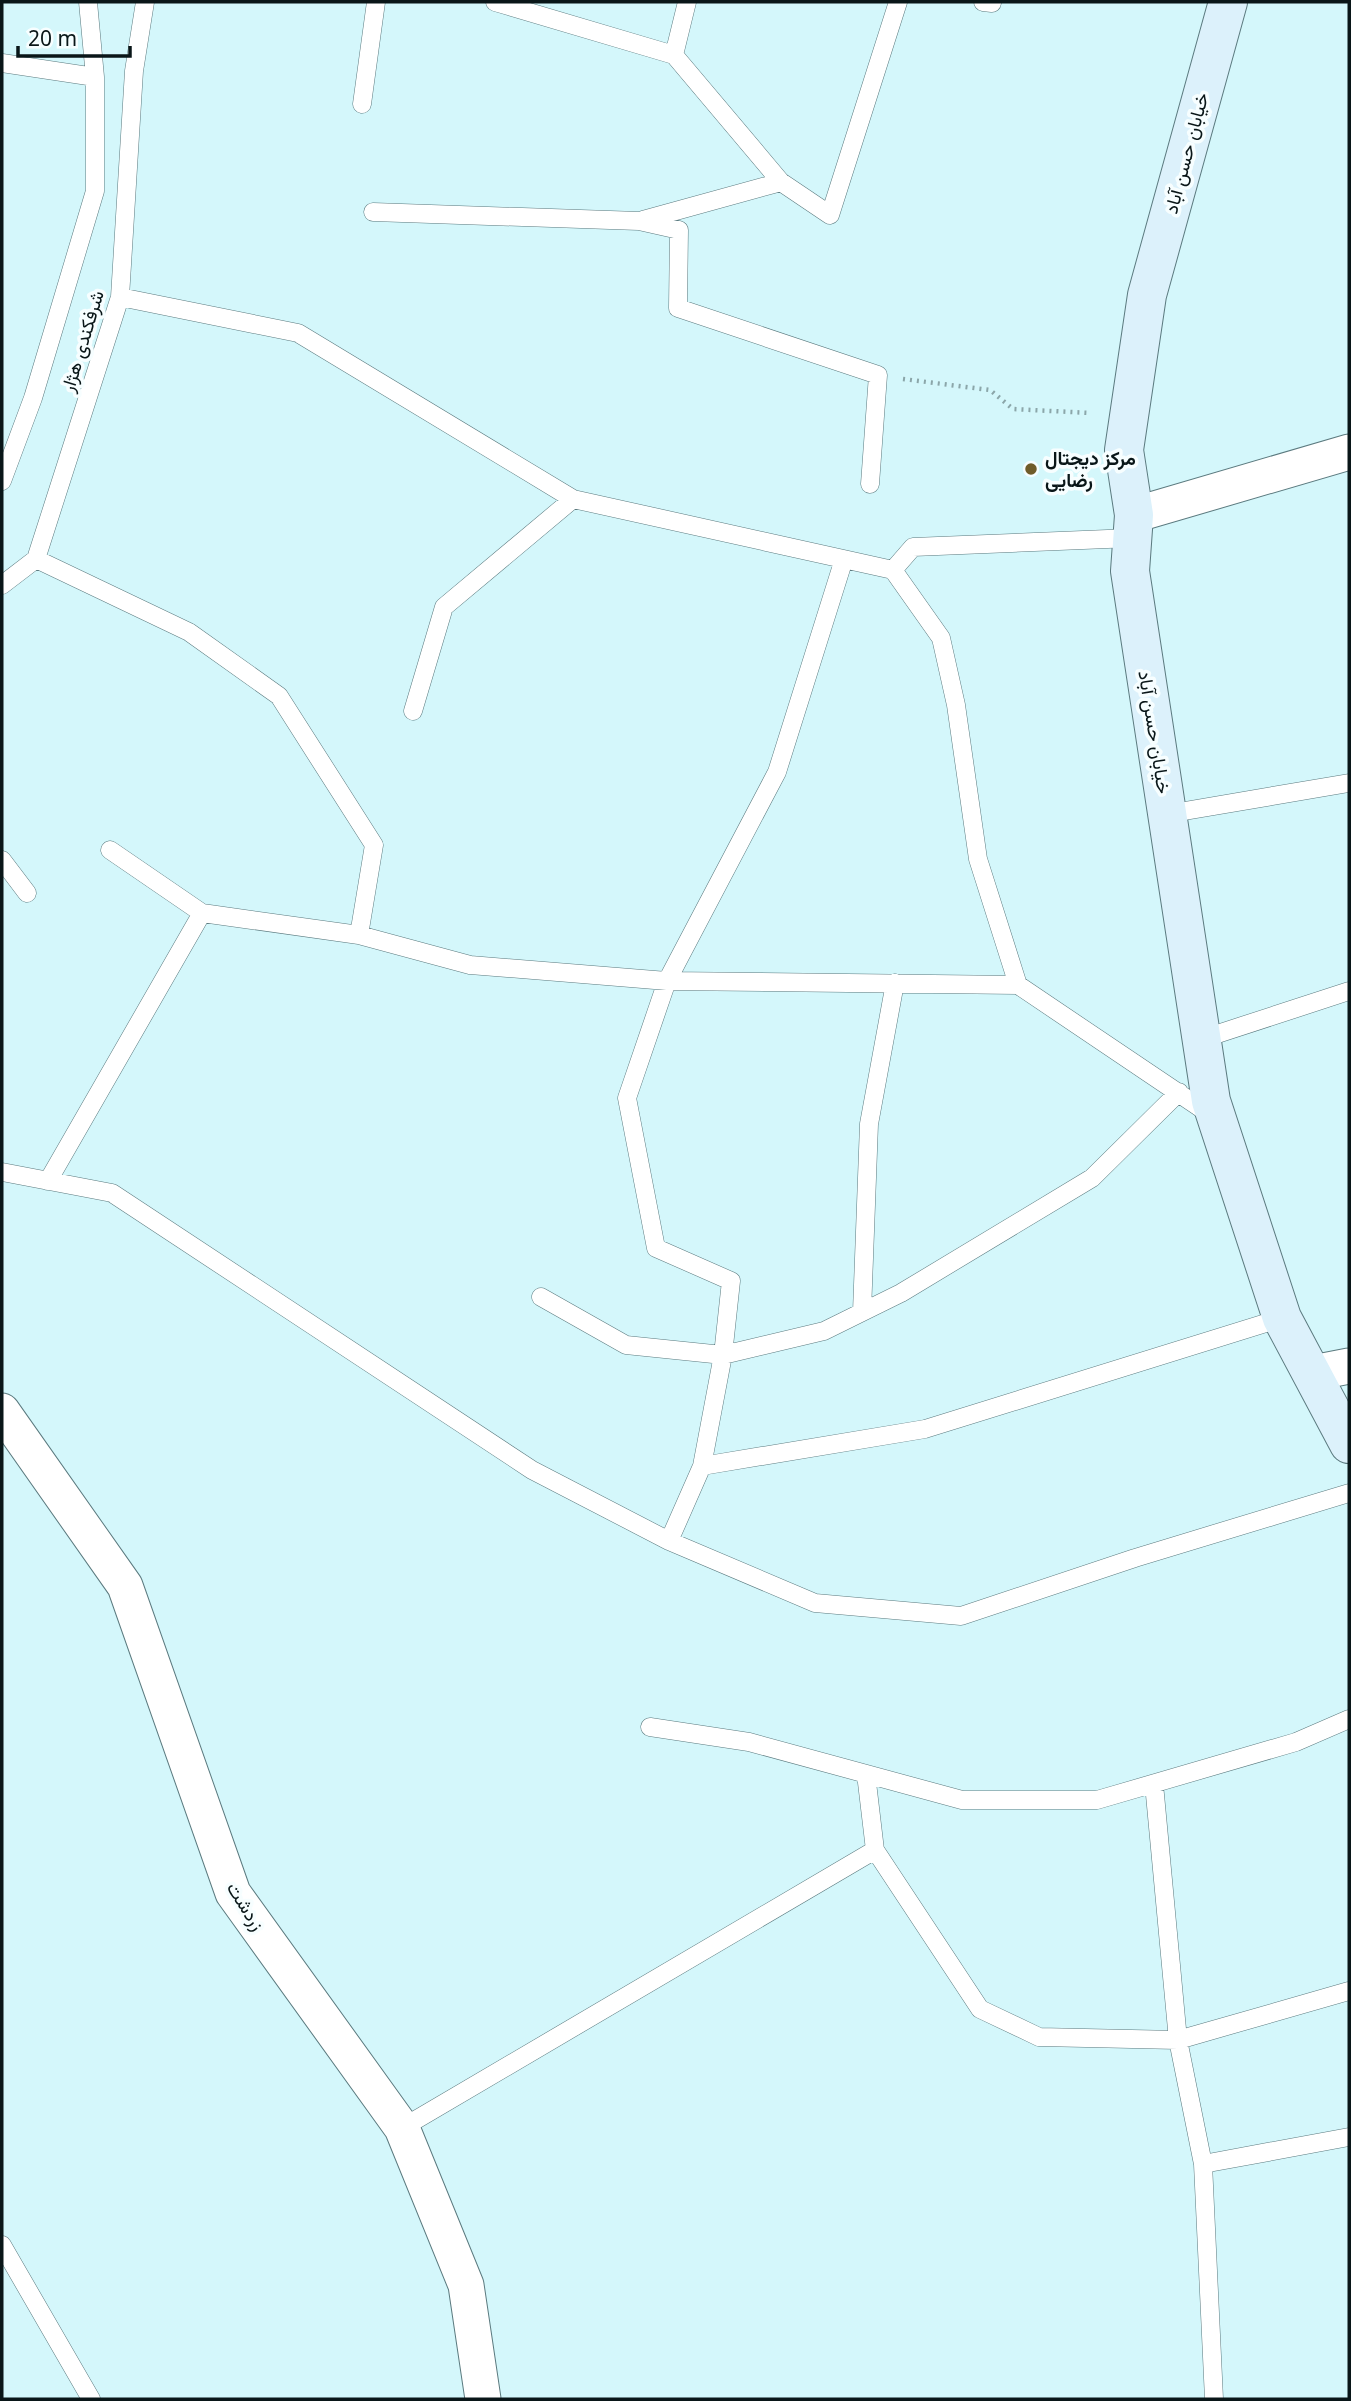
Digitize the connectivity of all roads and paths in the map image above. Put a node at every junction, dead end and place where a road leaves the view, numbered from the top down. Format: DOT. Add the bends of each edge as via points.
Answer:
graph roads {
  1 [pos="88,2"];
  2 [pos="145,2"];
  3 [pos="376,2"];
  4 [pos="495,2"];
  5 [pos="687,2"];
  6 [pos="898,2"];
  7 [pos="1228,2"];
  8 [pos="674,54"];
  9 [pos="2,63"];
  10 [pos="95,77"];
  11 [pos="362,104"];
  12 [pos="781,182"];
  13 [pos="373,212"];
  14 [pos="639,221"];
  15 [pos="120,297"];
  16 [pos="878,375"];
  17 [pos="1130,416"];
  18 [pos="1349,452"];
  19 [pos="2,481"];
  20 [pos="870,484"];
  21 [pos="573,499"];
  22 [pos="1133,527"];
  23 [pos="36,559"];
  24 [pos="844,559"];
  25 [pos="893,570"];
  26 [pos="2,585"];
  27 [pos="413,711"];
  28 [pos="1349,783"];
  29 [pos="1167,814"];
  30 [pos="110,850"];
  31 [pos="2,860"];
  32 [pos="27,893"];
  33 [pos="202,914"];
  34 [pos="359,935"];
  35 [pos="667,981"];
  36 [pos="895,983"];
  37 [pos="1017,985"];
  38 [pos="1349,991"];
  39 [pos="1202,1040"];
  40 [pos="1179,1093"];
  41 [pos="1217,1119"];
  42 [pos="2,1172"];
  43 [pos="48,1181"];
  44 [pos="541,1297"];
  45 [pos="862,1312"];
  46 [pos="1282,1318"];
  47 [pos="723,1355"];
  48 [pos="1331,1369"];
  49 [pos="2,1411"];
  50 [pos="1349,1444"];
  51 [pos="702,1465"];
  52 [pos="1349,1493"];
  53 [pos="669,1541"];
  54 [pos="1349,1718"];
  55 [pos="650,1727"];
  56 [pos="866,1774"];
  57 [pos="1154,1784"];
  58 [pos="875,1850"];
  59 [pos="1349,1991"];
  60 [pos="1178,2040"];
  61 [pos="402,2128"];
  62 [pos="1349,2137"];
  63 [pos="1203,2164"];
  64 [pos="2,2245"];
  65 [pos="91,2399"];
  66 [pos="483,2399"];
  67 [pos="1214,2399"];
  1 -- 10 [label="lane"];
  2 -- 15 [label="lane, شرفکندی هژار" via="134,71"];
  3 -- 11 [label="lane"];
  4 -- 8 [label="lane"];
  5 -- 8 [label="lane"];
  6 -- 12 [label="lane" via="830,215"];
  7 -- 17 [label="main road, خیابان حسن آباد" via="1147,295"];
  8 -- 12 [label="lane"];
  9 -- 10 [label="lane"];
  10 -- 19 [label="lane" via="95,191 33,398"];
  12 -- 14 [label="lane"];
  13 -- 14 [label="lane"];
  14 -- 16 [label="lane" via="679,230 678,308"];
  15 -- 21 [label="lane" via="298,333"];
  15 -- 23 [label="lane, شرفکندی هژار"];
  16 -- 17 [label="path" via="990,390 1013,409"];
  16 -- 20 [label="lane"];
  17 -- 22 [label="main road, خیابان حسن آباد" via="1124,450"];
  18 -- 22 [label="street"];
  21 -- 24 [label="lane"];
  21 -- 27 [label="lane" via="444,607"];
  22 -- 25 [label="lane" via="913,547"];
  22 -- 29 [label="main road, خیابان حسن آباد" via="1130,571"];
  23 -- 26 [label="lane"];
  23 -- 34 [label="lane" via="189,632 279,696 374,845"];
  24 -- 25 [label="lane"];
  24 -- 35 [label="lane" via="776,772"];
  25 -- 37 [label="lane" via="941,638 956,705 978,859"];
  28 -- 29 [label="lane"];
  29 -- 39 [label="main road, خیابان حسن آباد"];
  30 -- 33 [label="lane"];
  31 -- 32 [label="lane"];
  33 -- 34 [label="lane"];
  33 -- 43 [label="lane"];
  34 -- 35 [label="lane" via="470,965"];
  35 -- 36 [label="lane"];
  35 -- 47 [label="lane" via="627,1098 656,1248 732,1281"];
  36 -- 37 [label="lane"];
  36 -- 45 [label="lane" via="869,1124"];
  37 -- 40 [label="lane"];
  38 -- 39 [label="lane"];
  39 -- 41 [label="main road, خیابان حسن آباد"];
  40 -- 41 [label="lane"];
  40 -- 45 [label="lane" via="1092,1178"];
  41 -- 46 [label="main road, خیابان حسن آباد"];
  42 -- 43 [label="lane"];
  43 -- 53 [label="lane" via="112,1193 532,1471"];
  44 -- 47 [label="lane" via="626,1345"];
  45 -- 47 [label="lane" via="824,1331"];
  46 -- 48 [label="main road, خیابان حسن آباد"];
  46 -- 51 [label="lane" via="925,1429"];
  47 -- 51 [label="lane"];
  48 -- 50 [label="main road, خیابان حسن آباد"];
  49 -- 61 [label="street, زردشت" via="125,1586 233,1893"];
  51 -- 53 [label="lane"];
  52 -- 53 [label="lane" via="961,1616 815,1603"];
  54 -- 57 [label="lane" via="1296,1742"];
  55 -- 56 [label="lane" via="749,1742"];
  56 -- 57 [label="lane" via="962,1800 1097,1800"];
  56 -- 58 [label="lane"];
  57 -- 60 [label="lane"];
  58 -- 60 [label="lane" via="980,2009 1039,2037"];
  58 -- 61 [label="lane"];
  59 -- 60 [label="lane"];
  60 -- 63 [label="lane"];
  61 -- 66 [label="street, زردشت" via="466,2285"];
  62 -- 63 [label="lane"];
  63 -- 67 [label="lane"];
  64 -- 65 [label="lane"];
}
